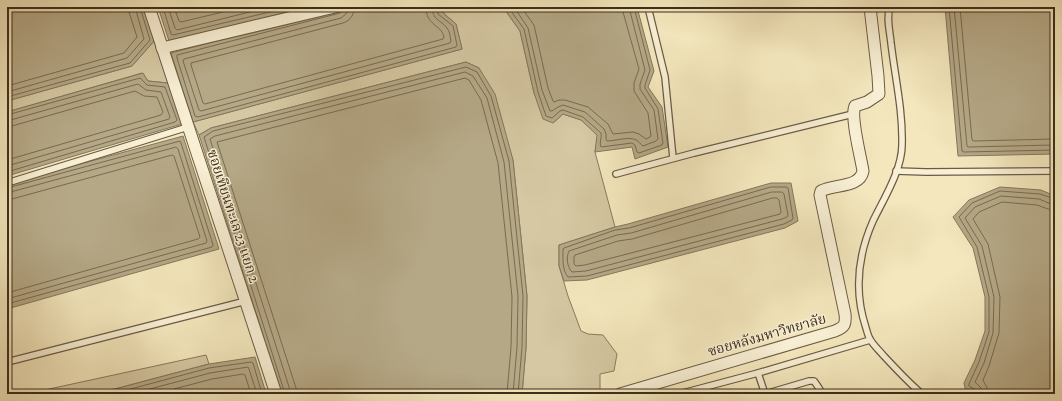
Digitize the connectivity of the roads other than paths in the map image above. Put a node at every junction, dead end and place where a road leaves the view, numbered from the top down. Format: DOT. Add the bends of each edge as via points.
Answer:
graph roads {
  1 [pos="149,7"];
  2 [pos="335,7"];
  3 [pos="648,7"];
  4 [pos="870,7"];
  5 [pos="890,7"];
  6 [pos="162,48"];
  7 [pos="853,114"];
  8 [pos="188,127"];
  9 [pos="674,158"];
  10 [pos="896,171"];
  11 [pos="1055,171"];
  12 [pos="616,174"];
  13 [pos="7,183"];
  14 [pos="246,301"];
  15 [pos="870,340"];
  16 [pos="7,362"];
  17 [pos="758,373"];
  18 [pos="276,394"];
  19 [pos="620,394"];
  20 [pos="679,394"];
  21 [pos="765,394"];
  22 [pos="822,394"];
  23 [pos="922,394"];
  1 -- 6 [label="street, ซอยเทียนทะเล 23 แยก 2"];
  2 -- 6 [label="street"];
  3 -- 9 [label="lane" via="665,76"];
  4 -- 7 [label="street" via="879,94 855,106"];
  5 -- 10 [label="lane" via="888,23 902,129 902,147"];
  6 -- 8 [label="street, ซอยเทียนทะเล 23 แยก 2"];
  7 -- 9 [label="lane"];
  7 -- 19 [label="street, ซอยหลังมหาวิทยาลัย" via="862,176 852,183 828,188 820,195 845,314 844,326 835,332"];
  8 -- 13 [label="lane"];
  8 -- 14 [label="street, ซอยเทียนทะเล 23 แยก 2"];
  9 -- 12 [label="lane"];
  10 -- 11 [label="lane"];
  10 -- 15 [label="lane" via="870,229 859,272 859,303"];
  14 -- 16 [label="lane"];
  14 -- 18 [label="street, ซอยเทียนทะเล 23 แยก 2"];
  15 -- 17 [label="lane"];
  15 -- 23 [label="lane"];
  17 -- 20 [label="lane"];
  17 -- 21 [label="lane"];
  21 -- 22 [label="lane" via="809,381 814,381"];
}
